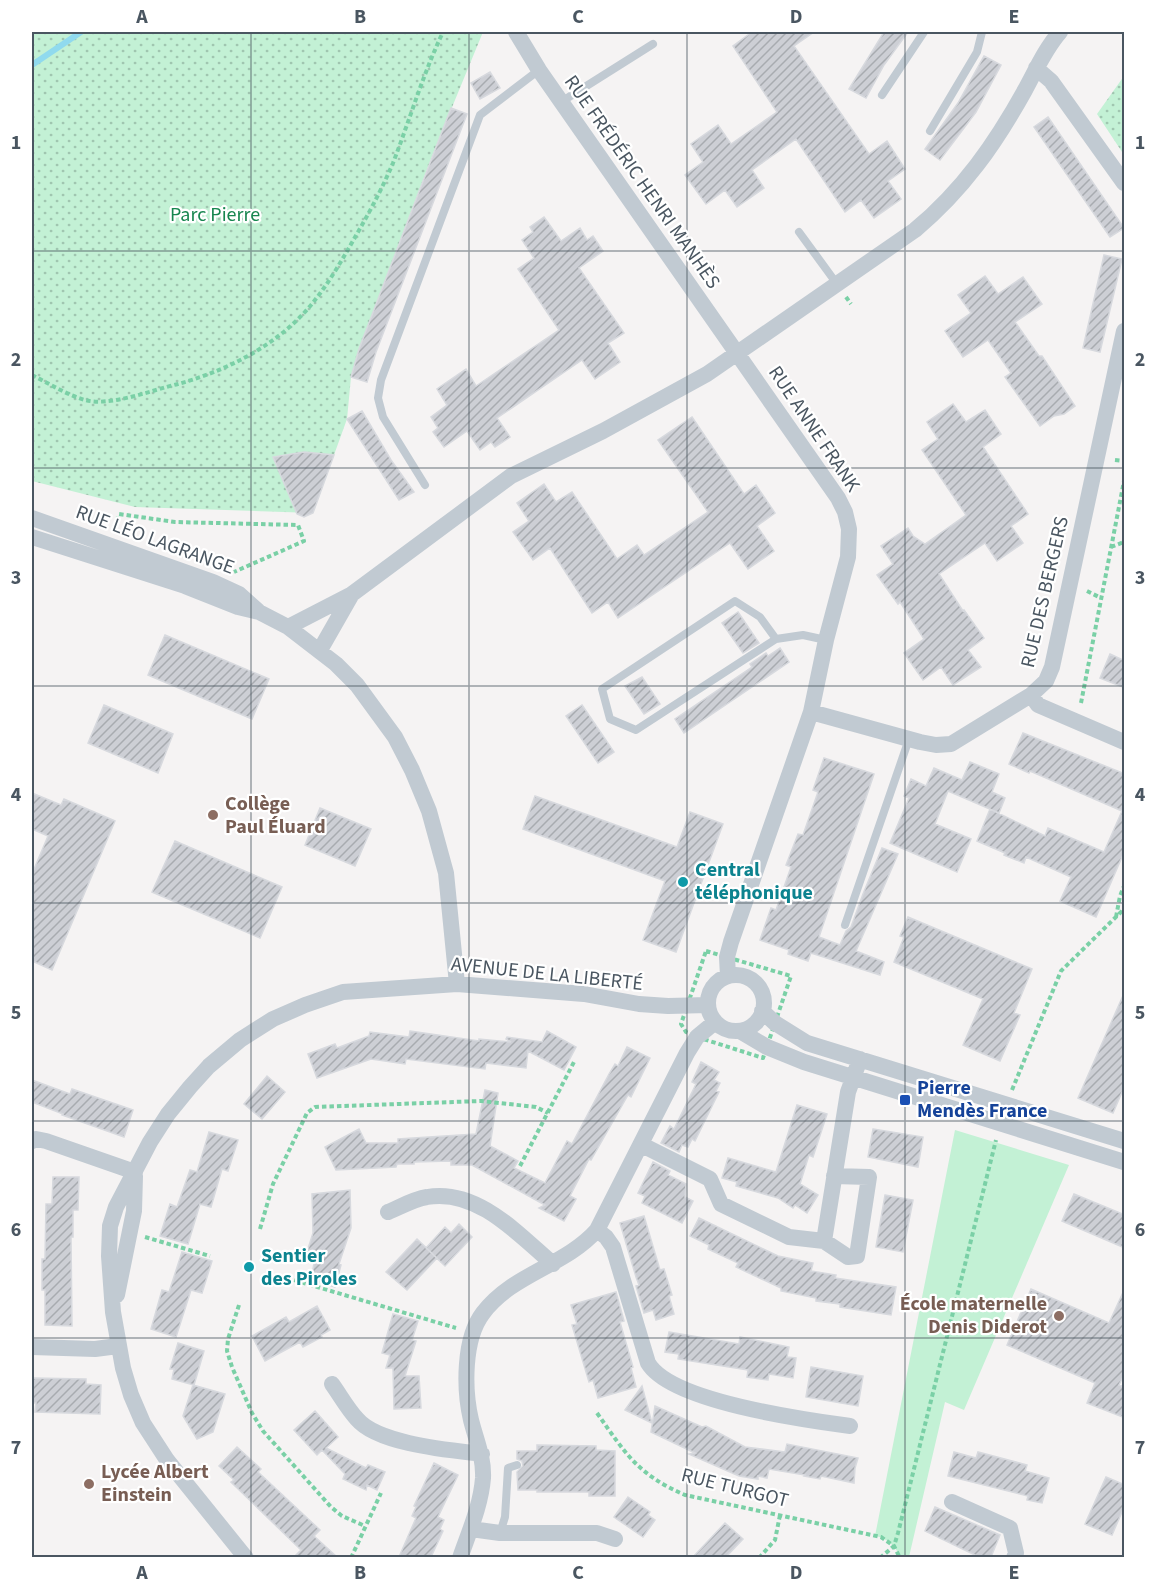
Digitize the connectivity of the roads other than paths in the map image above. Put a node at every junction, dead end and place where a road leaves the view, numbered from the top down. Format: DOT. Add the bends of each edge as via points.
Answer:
graph roads {
  1 [pos="516,32"];
  2 [pos="924,32"];
  3 [pos="982,32"];
  4 [pos="1057,32"];
  5 [pos="653,44"];
  6 [pos="1036,68"];
  7 [pos="538,70"];
  8 [pos="882,95"];
  9 [pos="561,102"];
  10 [pos="930,131"];
  11 [pos="1125,183"];
  12 [pos="799,232"];
  13 [pos="837,284"];
  14 [pos="1125,331"];
  15 [pos="737,354"];
  16 [pos="425,485"];
  17 [pos="32,518"];
  18 [pos="32,537"];
  19 [pos="352,594"];
  20 [pos="259,612"];
  21 [pos="288,627"];
  22 [pos="776,639"];
  23 [pos="826,640"];
  24 [pos="320,650"];
  25 [pos="1031,695"];
  26 [pos="811,712"];
  27 [pos="909,739"];
  28 [pos="1125,742"];
  29 [pos="845,925"];
  30 [pos="728,976"];
  31 [pos="457,984"];
  32 [pos="708,1005"];
  33 [pos="762,1011"];
  34 [pos="715,1022"];
  35 [pos="740,1031"];
  36 [pos="860,1059"];
  37 [pos="853,1077"];
  38 [pos="32,1141"];
  39 [pos="1125,1141"];
  40 [pos="642,1145"];
  41 [pos="1124,1161"];
  42 [pos="135,1172"];
  43 [pos="834,1176"];
  44 [pos="388,1212"];
  45 [pos="597,1230"];
  46 [pos="824,1241"];
  47 [pos="553,1264"];
  48 [pos="113,1312"];
  49 [pos="118,1346"];
  50 [pos="32,1347"];
  51 [pos="332,1384"];
  52 [pos="850,1426"];
  53 [pos="482,1454"];
  54 [pos="517,1465"];
  55 [pos="952,1502"];
  56 [pos="471,1529"];
  57 [pos="500,1533"];
  58 [pos="615,1539"];
  59 [pos="246,1557"];
  60 [pos="460,1557"];
  61 [pos="1014,1557"];
  1 -- 7 [label="street, RUE FRÉDÉRIC HENRI MANHÈS"];
  2 -- 8 [label="lane"];
  3 -- 10 [label="lane" via="977,52"];
  4 -- 6 [label="street"];
  5 -- 9 [label="lane"];
  6 -- 11 [label="street" via="1051,81"];
  6 -- 13 [label="street" via="990,147 961,187 915,230"];
  7 -- 9 [label="street, RUE FRÉDÉRIC HENRI MANHÈS"];
  7 -- 16 [label="lane" via="480,115 381,380 378,398 383,417"];
  9 -- 15 [label="street, RUE FRÉDÉRIC HENRI MANHÈS"];
  12 -- 13 [label="lane"];
  13 -- 15 [label="street"];
  14 -- 25 [label="street, RUE DES BERGERS" via="1052,666 1046,681"];
  15 -- 19 [label="street" via="603,431 511,476"];
  15 -- 23 [label="street, RUE ANNE FRANK" via="845,512 848,557"];
  17 -- 20 [label="street, RUE LÉO LAGRANGE" via="213,582 239,594"];
  18 -- 20 [label="street, RUE LÉO LAGRANGE"];
  19 -- 21 [label="street"];
  19 -- 24 [label="street"];
  20 -- 21 [label="street, RUE LÉO LAGRANGE"];
  21 -- 24 [label="street, RUE LÉO LAGRANGE"];
  22 -- 22 [label="lane" via="760,617 735,601 603,688 610,719 636,730"];
  22 -- 23 [label="lane" via="803,635"];
  23 -- 26 [label="street, RUE ANNE FRANK"];
  24 -- 31 [label="street, RUE LÉO LAGRANGE" via="357,685 395,736 429,811 446,873"];
  25 -- 27 [label="street, RUE DES BERGERS" via="951,744"];
  25 -- 28 [label="street" via="1038,705"];
  26 -- 27 [label="street, RUE DES BERGERS"];
  26 -- 30 [label="street, RUE ANNE FRANK" via="727,957"];
  27 -- 29 [label="lane"];
  30 -- 32 [label="street" via="713,987"];
  30 -- 33 [label="street" via="738,975 755,983 764,1001"];
  31 -- 32 [label="street, AVENUE DE LA LIBERTÉ" via="584,994 639,1004"];
  31 -- 42 [label="street, AVENUE DE LA LIBERTÉ" via="343,992 273,1019 209,1066 190,1087 168,1114"];
  32 -- 34 [label="street"];
  33 -- 35 [label="street" via="758,1021"];
  33 -- 36 [label="street" via="807,1043"];
  34 -- 35 [label="street" via="722,1028"];
  34 -- 40 [label="street" via="697,1037 687,1053"];
  35 -- 37 [label="street" via="766,1047"];
  36 -- 37 [label="street"];
  36 -- 39 [label="street"];
  37 -- 41 [label="street"];
  37 -- 43 [label="street"];
  38 -- 42 [label="street" via="46,1141"];
  40 -- 45 [label="street"];
  40 -- 46 [label="street" via="710,1179 721,1204 789,1238"];
  42 -- 48 [label="street, AVENUE DE LA LIBERTÉ" via="134,1211"];
  42 -- 48 [label="street, AVENUE DE LA LIBERTÉ" via="110,1226"];
  43 -- 46 [label="street"];
  43 -- 46 [label="street" via="869,1177 857,1256 848,1257"];
  44 -- 47 [label="street" via="426,1197 454,1196 482,1206"];
  45 -- 47 [label="street"];
  45 -- 52 [label="street" via="613,1247 648,1363 657,1375 738,1407"];
  47 -- 53 [label="street" via="497,1297 481,1315 473,1332 466,1378 471,1419"];
  48 -- 49 [label="street, AVENUE DE LA LIBERTÉ"];
  49 -- 50 [label="street"];
  49 -- 59 [label="street, AVENUE DE LA LIBERTÉ" via="143,1423 166,1460"];
  51 -- 53 [label="street" via="357,1420 388,1438"];
  53 -- 56 [label="street" via="483,1478"];
  54 -- 57 [label="lane" via="508,1468 505,1517"];
  55 -- 61 [label="street" via="1010,1528 1017,1552"];
  56 -- 57 [label="street"];
  56 -- 60 [label="street"];
  57 -- 58 [label="street" via="597,1533"];
}
